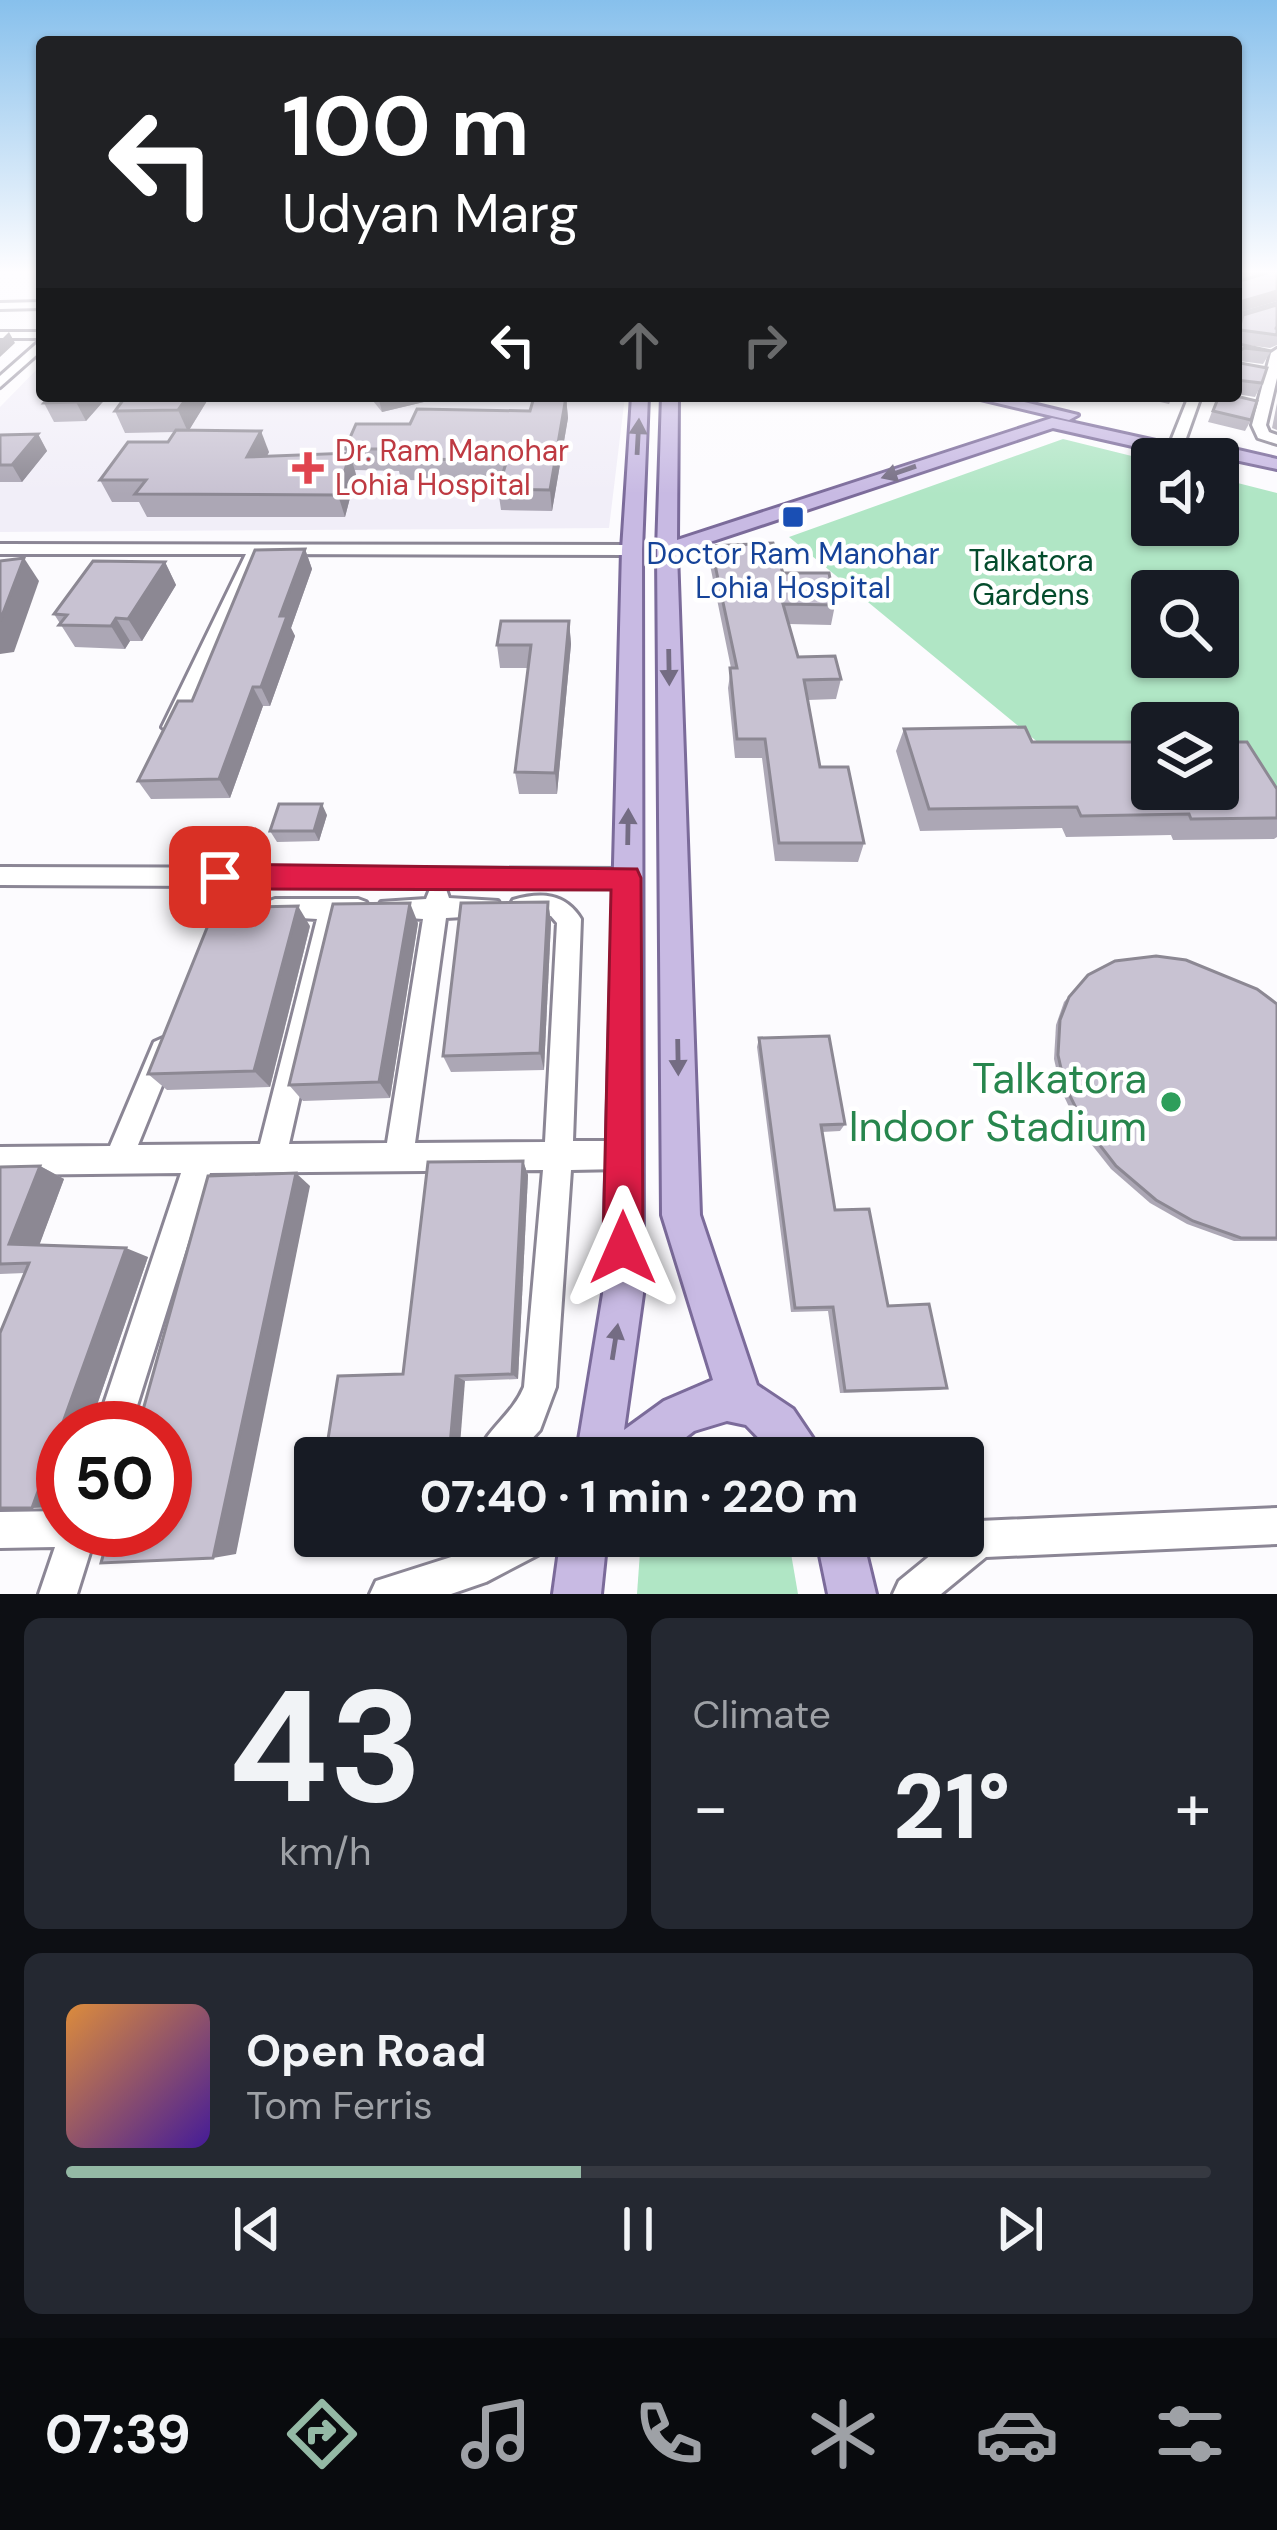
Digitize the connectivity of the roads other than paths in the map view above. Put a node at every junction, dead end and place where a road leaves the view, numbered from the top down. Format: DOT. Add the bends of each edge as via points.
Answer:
graph roads {
  1 [pos="36,346"];
  2 [pos="1256,354"];
  3 [pos="1276,355"];
  4 [pos="0,362"];
  5 [pos="21,362"];
  6 [pos="1254,372"];
  7 [pos="1271,376"];
  8 [pos="0,383"];
  9 [pos="640,402"];
  10 [pos="670,402"];
  11 [pos="997,402"];
  12 [pos="1001,402"];
  13 [pos="1193,402"];
  14 [pos="1246,403"];
  15 [pos="1268,404"];
  16 [pos="1010,435"];
  17 [pos="1169,438"];
  18 [pos="1179,438"];
  19 [pos="1131,439"];
  20 [pos="1277,440"];
  21 [pos="1239,455"];
  22 [pos="1277,464"];
  23 [pos="1239,465"];
  24 [pos="1277,474"];
  25 [pos="668,510"];
  26 [pos="723,531"];
  27 [pos="0,549"];
  28 [pos="257,549"];
  29 [pos="632,550"];
  30 [pos="667,550"];
  31 [pos="161,749"];
  32 [pos="0,876"];
  33 [pos="440,878"];
  34 [pos="626,878"];
  35 [pos="331,908"];
  36 [pos="253,909"];
  37 [pos="436,910"];
  38 [pos="172,1027"];
  39 [pos="623,1155"];
  40 [pos="559,1156"];
  41 [pos="399,1157"];
  42 [pos="200,1159"];
  43 [pos="271,1159"];
  44 [pos="118,1160"];
  45 [pos="0,1161"];
  46 [pos="121,1401"];
  47 [pos="741,1401"];
  48 [pos="511,1437"];
  49 [pos="601,1437"];
  50 [pos="652,1437"];
  51 [pos="788,1437"];
  52 [pos="1277,1526"];
  53 [pos="36,1529"];
  54 [pos="0,1530"];
  55 [pos="984,1536"];
  56 [pos="70,1557"];
  57 [pos="497,1557"];
  58 [pos="581,1557"];
  59 [pos="844,1557"];
  60 [pos="950,1557"];
  61 [pos="58,1594"];
  62 [pos="389,1594"];
  63 [pos="577,1594"];
  64 [pos="852,1594"];
  65 [pos="912,1594"];
  1 -- 5 [label="street"];
  2 -- 3 [label="street"];
  3 -- 7 [label="street"];
  4 -- 5 [label="street"];
  5 -- 8 [label="street"];
  6 -- 7 [label="street"];
  7 -- 15 [label="street"];
  29 -- 9 [label="main road, one-way"];
  10 -- 25 [label="main road"];
  11 -- 16 [label="main road" via="1016,422"];
  12 -- 17 [label="main road"];
  13 -- 18 [label="street"];
  14 -- 15 [label="street"];
  15 -- 20 [label="street" via="1260,431"];
  16 -- 19 [label="main road" via="1052,422"];
  16 -- 26 [label="main road, one-way"];
  21 -- 22 [label="main road"];
  23 -- 24 [label="main road"];
  25 -- 26 [label="main road"];
  25 -- 30 [label="main road"];
  26 -- 30 [label="main road"];
  27 -- 28 [label="street"];
  28 -- 29 [label="street"];
  28 -- 31 [label="street"];
  34 -- 29 [label="main road, one-way"];
  30 -- 47 [label="main road, one-way" via="681,1215"];
  32 -- 33 [label="street"];
  33 -- 34 [label="street"];
  33 -- 37 [label="street"];
  34 -- 39 [label="main road"];
  35 -- 36 [label="street"];
  35 -- 37 [label="street"];
  35 -- 43 [label="street"];
  37 -- 40 [label="street" via="556,906 568,913"];
  37 -- 41 [label="street"];
  38 -- 44 [label="street"];
  39 -- 40 [label="street"];
  49 -- 39 [label="main road, one-way" via="623,1294"];
  40 -- 41 [label="street"];
  40 -- 48 [label="street" via="540,1388"];
  41 -- 43 [label="street"];
  42 -- 43 [label="street"];
  42 -- 44 [label="street"];
  42 -- 46 [label="street"];
  44 -- 45 [label="street"];
  47 -- 50 [label="main road" via="674,1419"];
  47 -- 51 [label="main road" via="773,1418"];
  52 -- 55 [label="street"];
  53 -- 54 [label="street"];
  56 -- 61 [label="street"];
  57 -- 62 [label="street"];
  58 -- 63 [label="main road"];
  59 -- 64 [label="main road"];
  60 -- 65 [label="street"];
}
